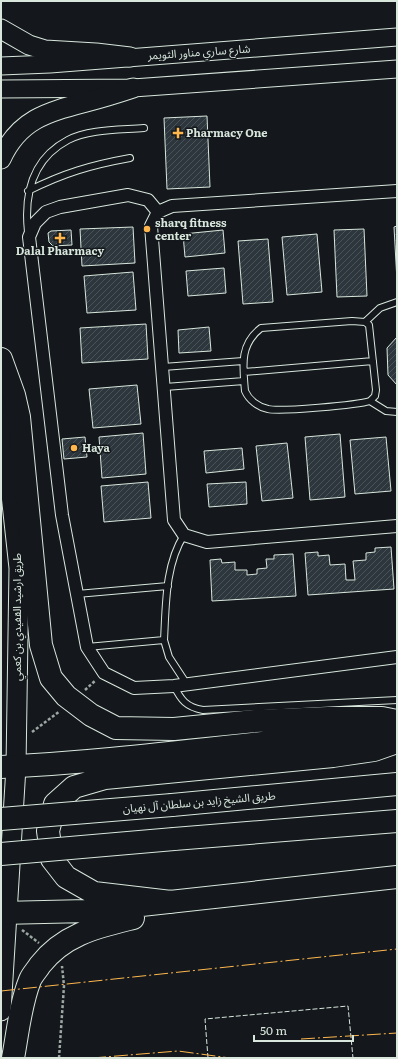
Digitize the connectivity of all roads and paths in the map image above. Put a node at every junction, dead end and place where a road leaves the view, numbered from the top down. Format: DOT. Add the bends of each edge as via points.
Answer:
graph roads {
  1 [pos="1,29"];
  2 [pos="397,37"];
  3 [pos="130,57"];
  4 [pos="1,66"];
  5 [pos="397,69"];
  6 [pos="134,88"];
  7 [pos="1,89"];
  8 [pos="144,128"];
  9 [pos="130,158"];
  10 [pos="1,159"];
  11 [pos="397,190"];
  12 [pos="28,191"];
  13 [pos="158,212"];
  14 [pos="29,237"];
  15 [pos="397,302"];
  16 [pos="365,322"];
  17 [pos="1,359"];
  18 [pos="243,361"];
  19 [pos="373,361"];
  20 [pos="163,367"];
  21 [pos="244,372"];
  22 [pos="244,381"];
  23 [pos="164,387"];
  24 [pos="370,401"];
  25 [pos="1,402"];
  26 [pos="397,412"];
  27 [pos="397,526"];
  28 [pos="184,535"];
  29 [pos="168,586"];
  30 [pos="77,594"];
  31 [pos="164,640"];
  32 [pos="88,647"];
  33 [pos="397,657"];
  34 [pos="186,683"];
  35 [pos="174,686"];
  36 [pos="397,700"];
  37 [pos="397,721"];
  38 [pos="397,730"];
  39 [pos="397,742"];
  40 [pos="9,767"];
  41 [pos="397,784"];
  42 [pos="1,819"];
  43 [pos="397,821"];
  44 [pos="1,854"];
  45 [pos="397,877"];
  46 [pos="202,900"];
  47 [pos="171,902"];
  48 [pos="7,915"];
  49 [pos="51,952"];
  50 [pos="1,1011"];
  51 [pos="14,1058"];
  52 [pos="58,1058"];
  1 -- 3 [label="main road" via="29,45 45,50"];
  2 -- 3 [label="street, شارع ساري مناور الثويمر"];
  3 -- 4 [label="street, شارع ساري مناور الثويمر"];
  5 -- 6 [label="street"];
  6 -- 7 [label="street"];
  6 -- 10 [label="main road" via="60,108 35,119 19,132"];
  8 -- 12 [label="lane" via="93,133 69,139 50,152 37,170"];
  9 -- 12 [label="lane" via="61,175"];
  11 -- 13 [label="street" via="172,206"];
  12 -- 14 [label="lane" via="26,213"];
  13 -- 14 [label="street" via="148,200 128,195 60,207 46,212 35,223"];
  13 -- 20 [label="street" via="151,226"];
  14 -- 30 [label="street" via="62,515"];
  15 -- 16 [label="lane" via="380,308"];
  16 -- 18 [label="lane" via="261,328 244,350"];
  16 -- 19 [label="lane" via="370,328"];
  17 -- 37 [label="highway" via="14,395 22,440 41,645 51,678 66,696 116,728 174,729 255,721 328,718 382,718"];
  18 -- 20 [label="lane"];
  18 -- 21 [label="lane"];
  19 -- 21 [label="lane"];
  19 -- 24 [label="lane" via="376,390"];
  20 -- 23 [label="street"];
  21 -- 22 [label="lane"];
  22 -- 23 [label="lane"];
  22 -- 24 [label="lane" via="245,391 251,401 269,410"];
  23 -- 28 [label="street" via="174,520"];
  24 -- 26 [label="lane" via="386,411"];
  25 -- 40 [label="main road, طريق ارشيد القفيدي بن كعمي" via="19,568 16,736"];
  27 -- 28 [label="street" via="207,542"];
  28 -- 29 [label="lane" via="177,546"];
  29 -- 30 [label="lane"];
  29 -- 31 [label="lane"];
  30 -- 32 [label="street"];
  31 -- 32 [label="lane"];
  31 -- 34 [label="lane" via="169,658"];
  32 -- 35 [label="street" via="104,673 134,688"];
  33 -- 34 [label="street"];
  34 -- 35 [label="street"];
  35 -- 36 [label="lane" via="180,700 191,708 202,710"];
  38 -- 40 [label="highway"];
  39 -- 47 [label="highway" via="374,750 333,756 105,778 74,787 55,804 48,831 52,859 66,877 94,893"];
  40 -- 48 [label="main road, طريق ارشيد القفيدي بن كعمي"];
  41 -- 42 [label="highway, طريق الشيخ زايد بن سلطان آل نهيان, bridge"];
  43 -- 44 [label="highway, bridge"];
  45 -- 46 [label="highway"];
  46 -- 47 [label="highway"];
  46 -- 49 [label="highway" via="97,927 70,939"];
  47 -- 48 [label="highway" via="87,911"];
  48 -- 49 [label="path"];
  48 -- 50 [label="main road, طريق ارشيد القفيدي بن كعمي"];
  49 -- 51 [label="highway" via="30,979"];
  49 -- 52 [label="path" via="64,967"];
}
